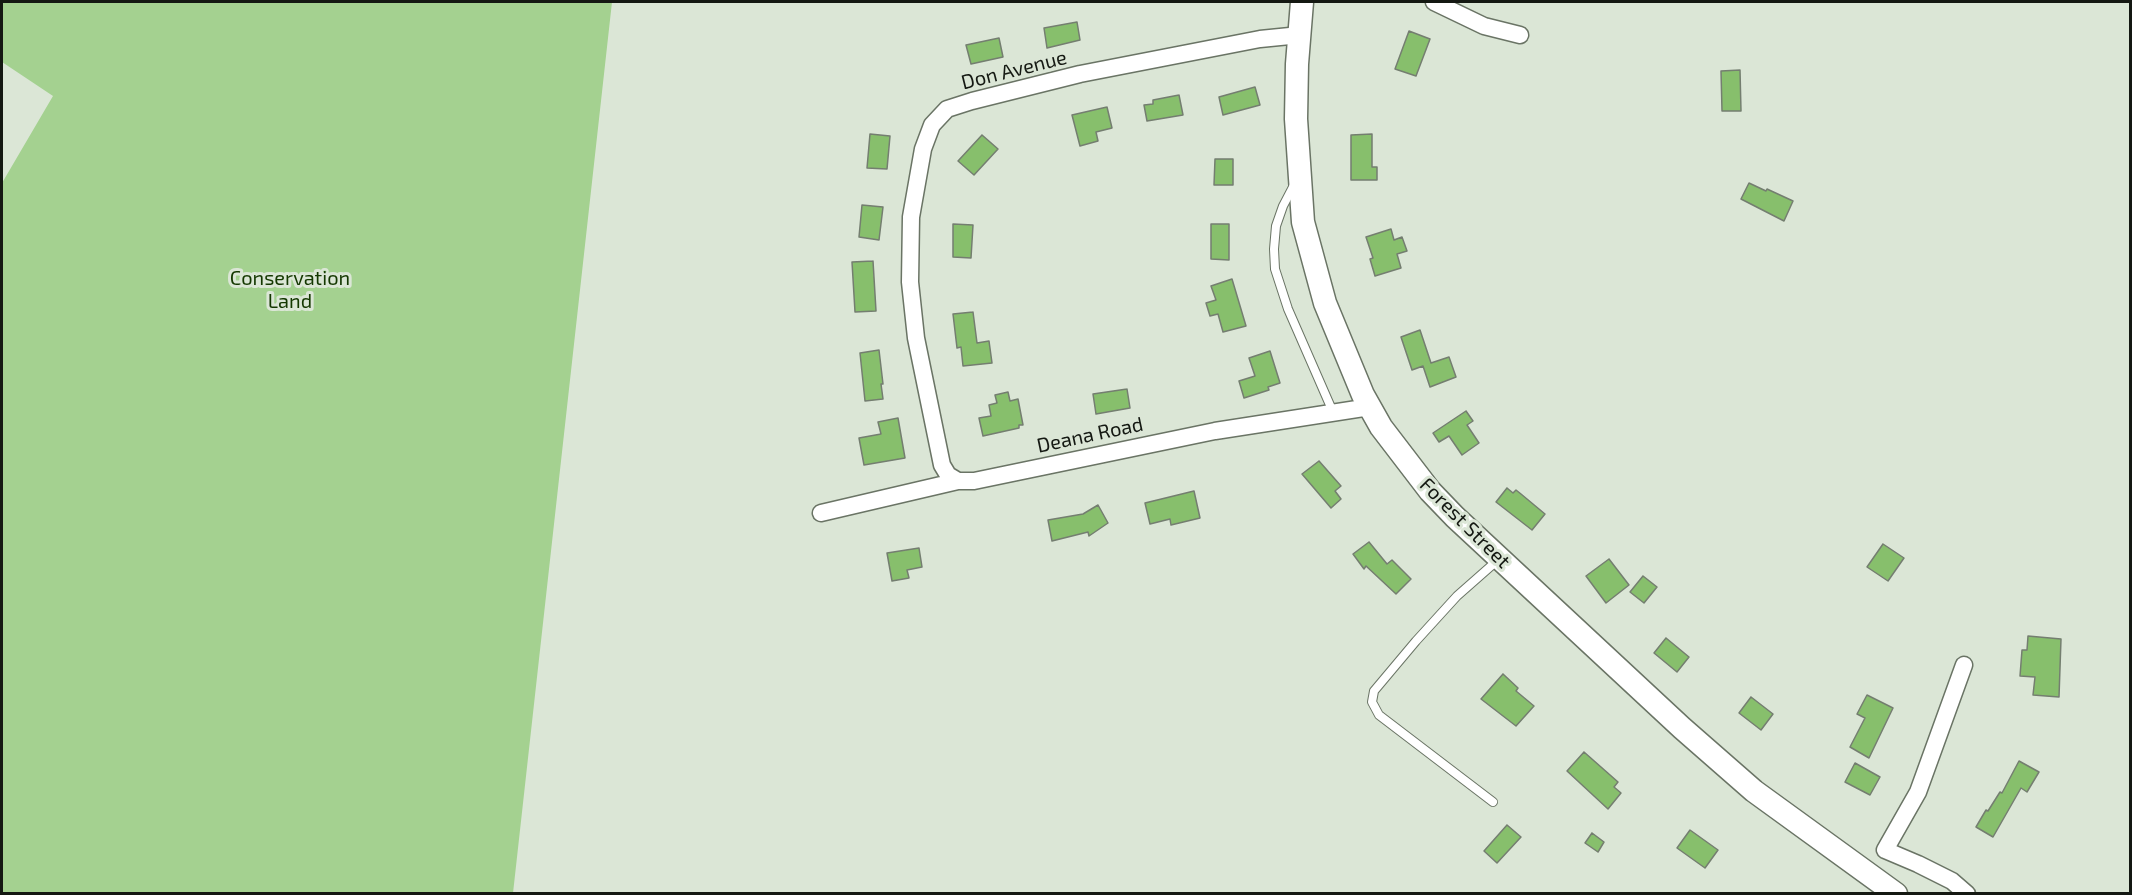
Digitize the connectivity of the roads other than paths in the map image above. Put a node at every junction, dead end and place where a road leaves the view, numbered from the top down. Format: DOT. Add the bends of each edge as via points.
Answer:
graph roads {
  1 [pos="1302,2"];
  2 [pos="1434,2"];
  3 [pos="1300,35"];
  4 [pos="1520,35"];
  5 [pos="1299,176"];
  6 [pos="1370,407"];
  7 [pos="1333,412"];
  8 [pos="958,481"];
  9 [pos="821,513"];
  10 [pos="1499,559"];
  11 [pos="1964,665"];
  12 [pos="1493,802"];
  13 [pos="1885,850"];
  14 [pos="1872,874"];
  15 [pos="1896,894"];
  16 [pos="1967,894"];
  1 -- 3 [label="street, Forest Street"];
  2 -- 4 [label="street" via="1484,26"];
  3 -- 5 [label="street, Forest Street" via="1296,119"];
  3 -- 8 [label="street, Don Avenue" via="1260,39 1080,74 964,104 947,110 932,125 923,149 911,217 910,282 916,338 942,465"];
  5 -- 6 [label="street, Forest Street" via="1303,222 1325,303"];
  5 -- 7 [label="lane" via="1276,226 1275,269"];
  6 -- 7 [label="street, Deana Road"];
  6 -- 10 [label="street, Forest Street" via="1430,491"];
  7 -- 8 [label="street, Deana Road"];
  8 -- 9 [label="street, Deana Road"];
  10 -- 12 [label="lane" via="1457,596 1416,641 1374,691 1372,702 1379,715"];
  10 -- 14 [label="street, Forest Street" via="1754,791"];
  11 -- 13 [label="street" via="1918,792"];
  13 -- 14 [label="street"];
  13 -- 16 [label="street" via="1952,881"];
  14 -- 15 [label="street, Forest Street"];
}
